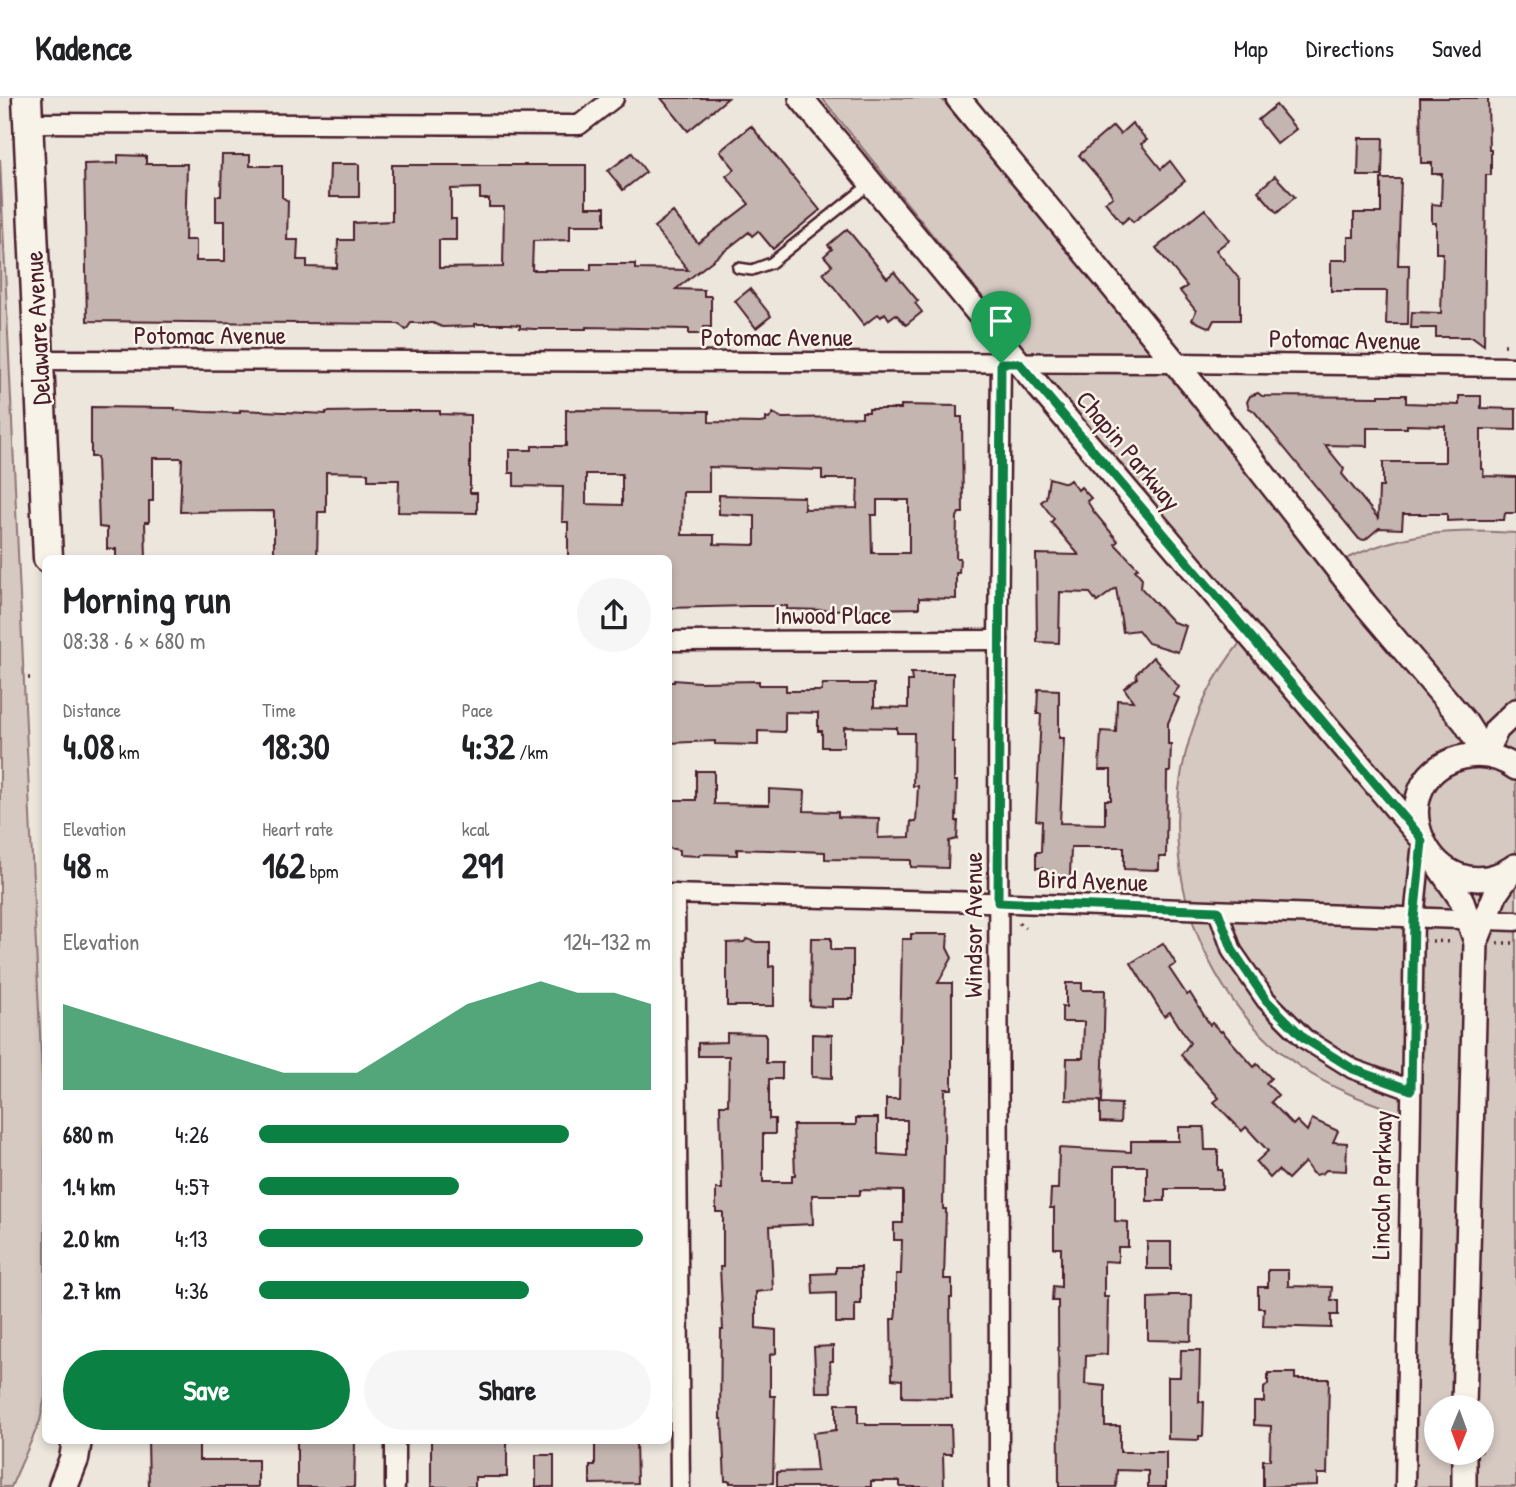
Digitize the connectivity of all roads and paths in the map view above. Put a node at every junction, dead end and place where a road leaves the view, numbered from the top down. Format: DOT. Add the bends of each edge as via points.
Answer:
graph roads {
  1 [pos="614,98"];
  2 [pos="801,98"];
  3 [pos="958,98"];
  4 [pos="28,111"];
  5 [pos="871,183"];
  6 [pos="738,268"];
  7 [pos="1504,345"];
  8 [pos="1511,345"];
  9 [pos="39,360"];
  10 [pos="1010,363"];
  11 [pos="1174,363"];
  12 [pos="1516,367"];
  13 [pos="48,555"];
  14 [pos="998,639"];
  15 [pos="672,640"];
  16 [pos="1516,711"];
  17 [pos="1483,755"];
  18 [pos="1516,768"];
  19 [pos="1425,845"];
  20 [pos="1516,865"];
  21 [pos="672,894"];
  22 [pos="998,902"];
  23 [pos="1218,911"];
  24 [pos="1414,919"];
  25 [pos="1476,920"];
  26 [pos="1516,921"];
  27 [pos="1020,923"];
  28 [pos="1025,928"];
  29 [pos="1426,941"];
  30 [pos="1453,942"];
  31 [pos="1487,943"];
  32 [pos="1516,943"];
  33 [pos="1411,1090"];
  34 [pos="1465,1395"];
  35 [pos="76,1444"];
  36 [pos="395,1444"];
  37 [pos="1464,1465"];
  38 [pos="63,1487"];
  39 [pos="395,1487"];
  40 [pos="680,1487"];
  41 [pos="999,1487"];
  42 [pos="1405,1487"];
  43 [pos="1464,1487"];
  1 -- 4 [label="street" via="579,125"];
  2 -- 5 [label="street, Chapin Parkway"];
  3 -- 11 [label="street"];
  4 -- 9 [label="main road, Delaware Avenue"];
  5 -- 6 [label="lane" via="771,263 752,270"];
  5 -- 10 [label="street, Chapin Parkway"];
  7 -- 8 [label="path"];
  9 -- 10 [label="street, Potomac Avenue"];
  9 -- 13 [label="main road, Delaware Avenue"];
  10 -- 11 [label="street, Potomac Avenue"];
  10 -- 14 [label="street, Windsor Avenue"];
  10 -- 19 [label="street, Chapin Parkway"];
  11 -- 12 [label="street, Potomac Avenue"];
  11 -- 17 [label="street" via="1465,722"];
  14 -- 15 [label="street, Inwood Place"];
  14 -- 22 [label="street, Windsor Avenue"];
  16 -- 17 [label="street" via="1496,730"];
  17 -- 18 [label="street"];
  17 -- 19 [label="street" via="1452,760 1430,777 1418,803 1417,822"];
  19 -- 20 [label="street" via="1455,874 1494,876"];
  19 -- 24 [label="street, Lincoln Parkway"];
  19 -- 25 [label="street"];
  20 -- 25 [label="street"];
  21 -- 22 [label="street, Bird Avenue"];
  21 -- 40 [label="street"];
  22 -- 23 [label="street, Bird Avenue"];
  22 -- 41 [label="street, Windsor Avenue"];
  23 -- 24 [label="street, Bird Avenue"];
  23 -- 33 [label="street" via="1233,951 1252,980 1305,1039 1353,1069"];
  24 -- 25 [label="street, Bird Avenue"];
  24 -- 33 [label="street, Lincoln Parkway"];
  25 -- 26 [label="street, Bird Avenue"];
  25 -- 31 [label="street"];
  27 -- 28 [label="path"];
  29 -- 30 [label="path"];
  31 -- 32 [label="path"];
  31 -- 34 [label="street"];
  33 -- 42 [label="street, Lincoln Parkway"];
  35 -- 38 [label="main road"];
  36 -- 39 [label="street"];
  37 -- 43 [label="street"];
}
